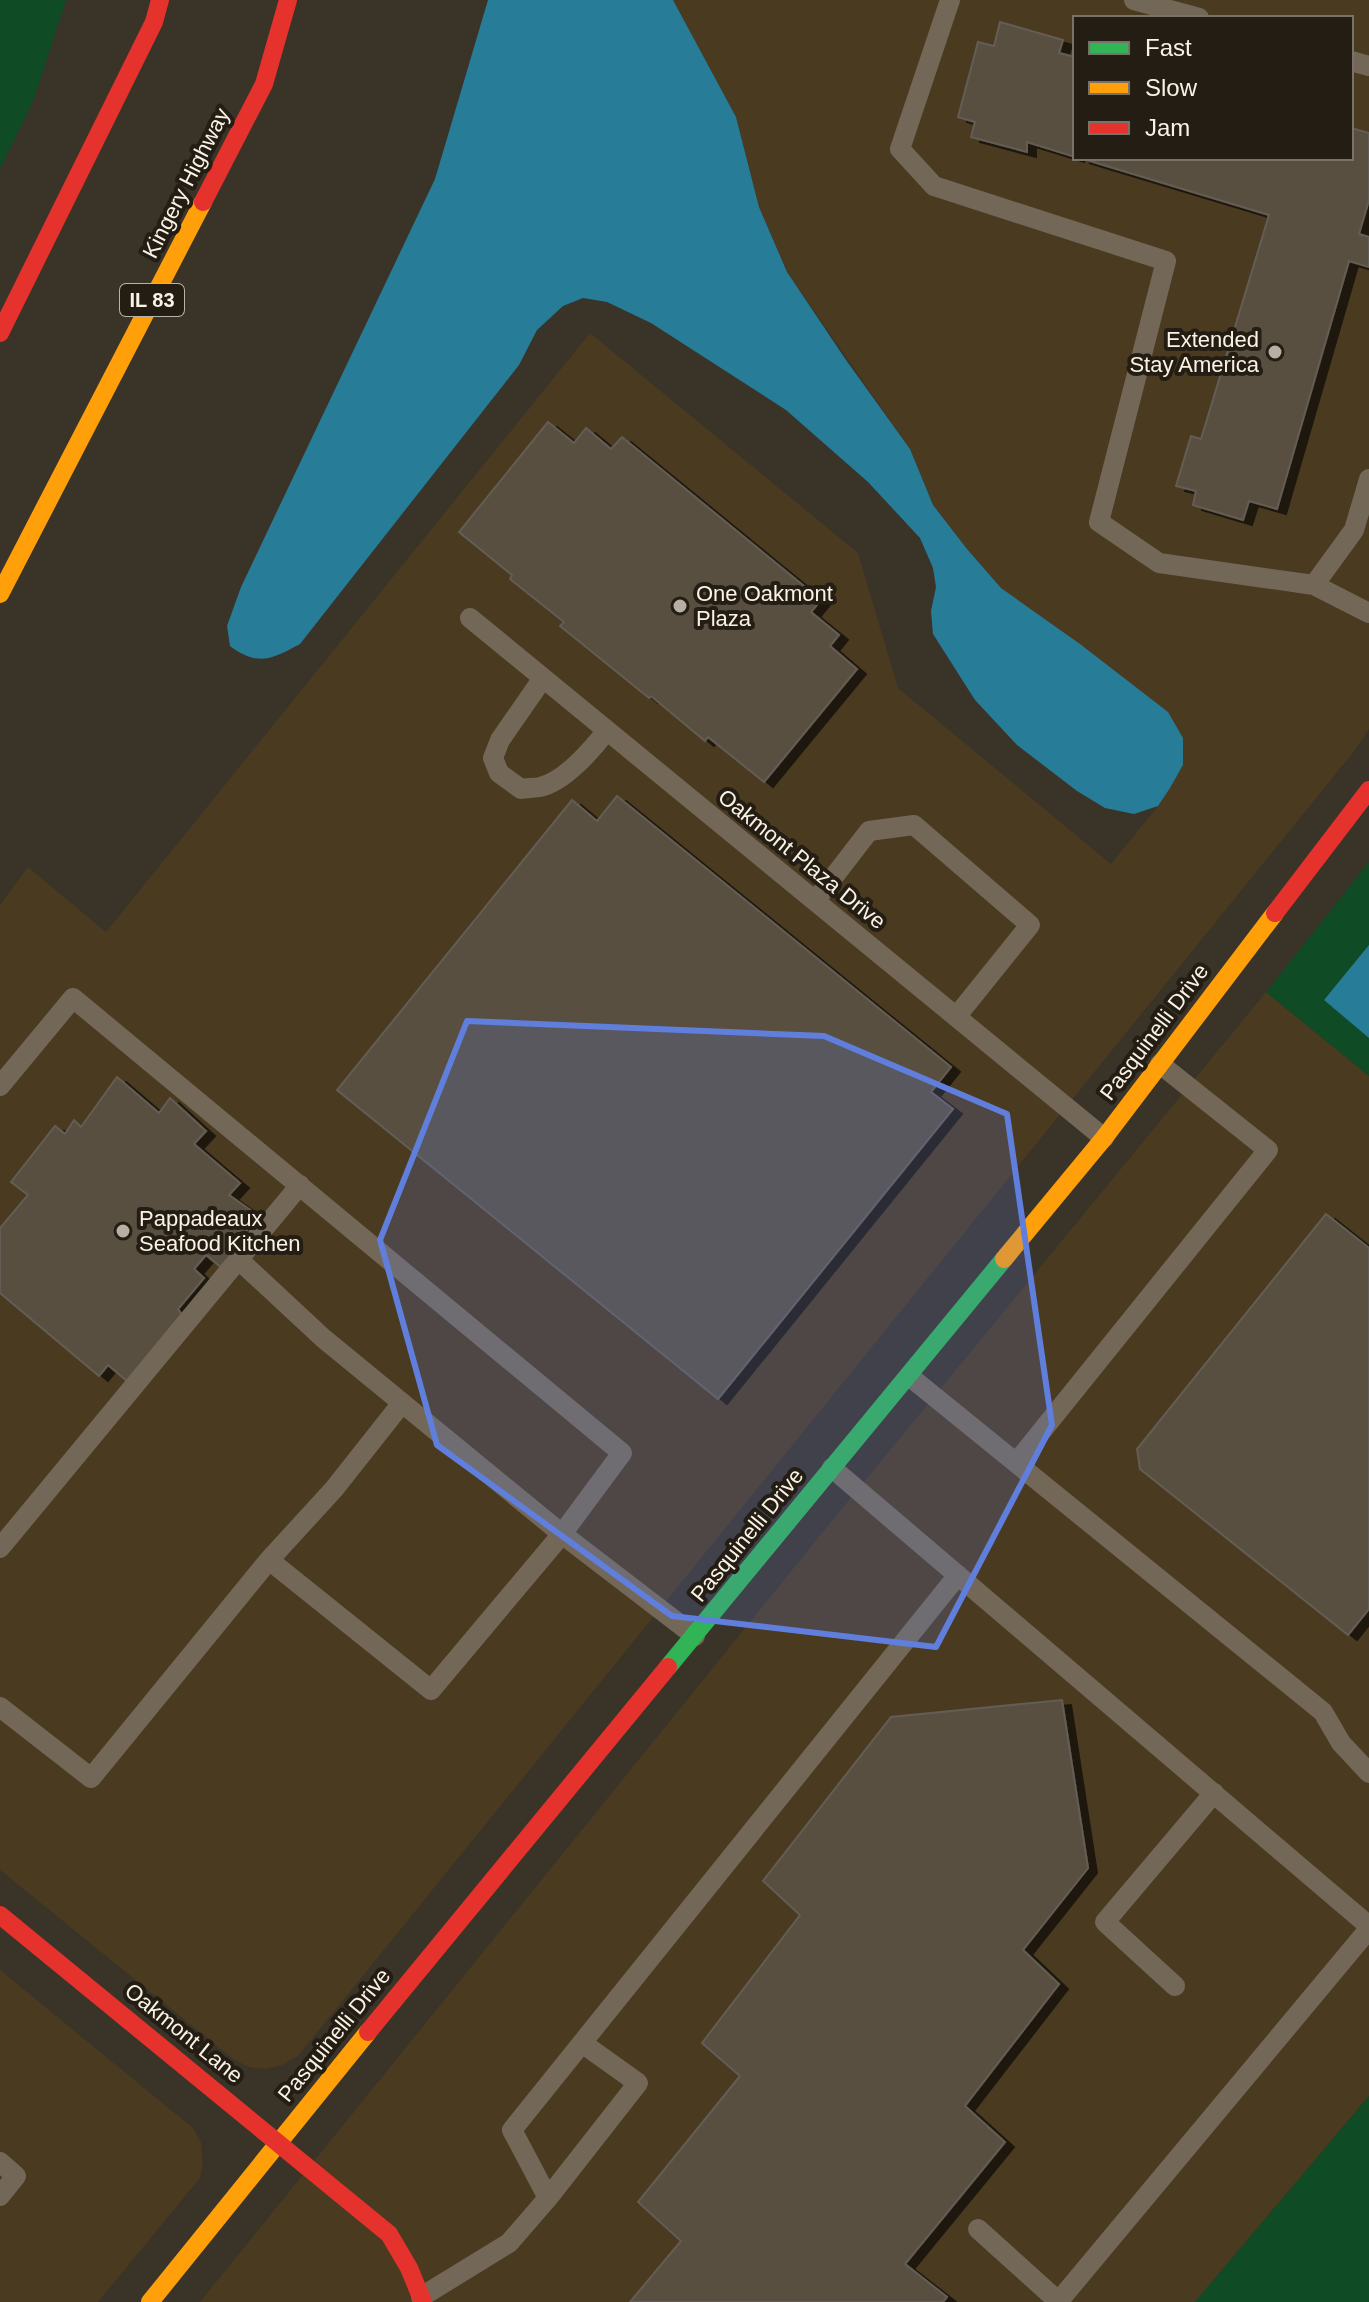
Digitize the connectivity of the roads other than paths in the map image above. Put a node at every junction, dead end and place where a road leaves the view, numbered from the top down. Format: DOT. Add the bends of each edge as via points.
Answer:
graph roads {
  1 [pos="160,0"];
  2 [pos="288,0"];
  3 [pos="950,0"];
  4 [pos="1134,0"];
  5 [pos="1192,16"];
  6 [pos="0,333"];
  7 [pos="1369,479"];
  8 [pos="1314,585"];
  9 [pos="0,594"];
  10 [pos="1369,613"];
  11 [pos="470,618"];
  12 [pos="543,678"];
  13 [pos="607,730"];
  14 [pos="1369,790"];
  15 [pos="815,901"];
  16 [pos="956,1017"];
  17 [pos="1160,1064"];
  18 [pos="0,1086"];
  19 [pos="1104,1138"];
  20 [pos="300,1185"];
  21 [pos="238,1259"];
  22 [pos="909,1376"];
  23 [pos="402,1403"];
  24 [pos="1016,1463"];
  25 [pos="832,1468"];
  26 [pos="562,1534"];
  27 [pos="0,1548"];
  28 [pos="269,1560"];
  29 [pos="958,1575"];
  30 [pos="695,1636"];
  31 [pos="0,1707"];
  32 [pos="1369,1773"];
  33 [pos="1214,1793"];
  34 [pos="0,1915"];
  35 [pos="1369,1928"];
  36 [pos="1175,1986"];
  37 [pos="582,2043"];
  38 [pos="278,2141"];
  39 [pos="0,2162"];
  40 [pos="0,2196"];
  41 [pos="548,2198"];
  42 [pos="978,2229"];
  43 [pos="422,2300"];
  44 [pos="150,2302"];
  45 [pos="1059,2302"];
  1 -- 6 [label="main road" via="154,22"];
  2 -- 9 [label="main road, Kingery Highway / IL 83" via="264,84"];
  3 -- 8 [label="lane" via="900,149 934,186 1166,261 1099,522 1159,563"];
  4 -- 5 [label="lane"];
  7 -- 8 [label="lane" via="1354,530"];
  8 -- 10 [label="lane"];
  11 -- 12 [label="lane, Oakmont Plaza Drive"];
  12 -- 13 [label="lane, Oakmont Plaza Drive"];
  12 -- 13 [label="lane" via="500,740 493,758 499,773 521,789 543,787 573,767"];
  13 -- 15 [label="lane, Oakmont Plaza Drive"];
  14 -- 17 [label="main road, Pasquinelli Drive"];
  15 -- 16 [label="lane, Oakmont Plaza Drive"];
  15 -- 16 [label="lane" via="869,831 914,825 1030,925"];
  16 -- 19 [label="lane, Oakmont Plaza Drive"];
  17 -- 19 [label="main road, Pasquinelli Drive"];
  17 -- 24 [label="lane" via="1268,1150"];
  18 -- 20 [label="lane" via="73,998"];
  19 -- 22 [label="main road, Pasquinelli Drive"];
  20 -- 21 [label="lane"];
  20 -- 26 [label="lane" via="622,1453"];
  21 -- 23 [label="lane"];
  21 -- 27 [label="lane"];
  22 -- 24 [label="lane"];
  22 -- 25 [label="main road, Pasquinelli Drive"];
  23 -- 26 [label="lane"];
  23 -- 28 [label="lane"];
  24 -- 32 [label="lane" via="1323,1712 1341,1743"];
  25 -- 29 [label="lane"];
  25 -- 30 [label="main road, Pasquinelli Drive"];
  26 -- 28 [label="lane" via="431,1690"];
  26 -- 30 [label="lane"];
  28 -- 31 [label="lane" via="91,1778"];
  29 -- 33 [label="lane"];
  29 -- 37 [label="lane"];
  30 -- 38 [label="main road, Pasquinelli Drive"];
  33 -- 35 [label="lane"];
  33 -- 36 [label="lane" via="1105,1922"];
  34 -- 38 [label="main road, Oakmont Lane"];
  35 -- 45 [label="lane"];
  37 -- 41 [label="lane" via="512,2130"];
  37 -- 41 [label="lane" via="638,2083"];
  38 -- 43 [label="main road, Oakmont Lane" via="389,2234"];
  38 -- 44 [label="main road, Pasquinelli Drive"];
  39 -- 40 [label="lane" via="16,2176"];
  41 -- 43 [label="lane" via="509,2243"];
  42 -- 45 [label="lane"];
}
